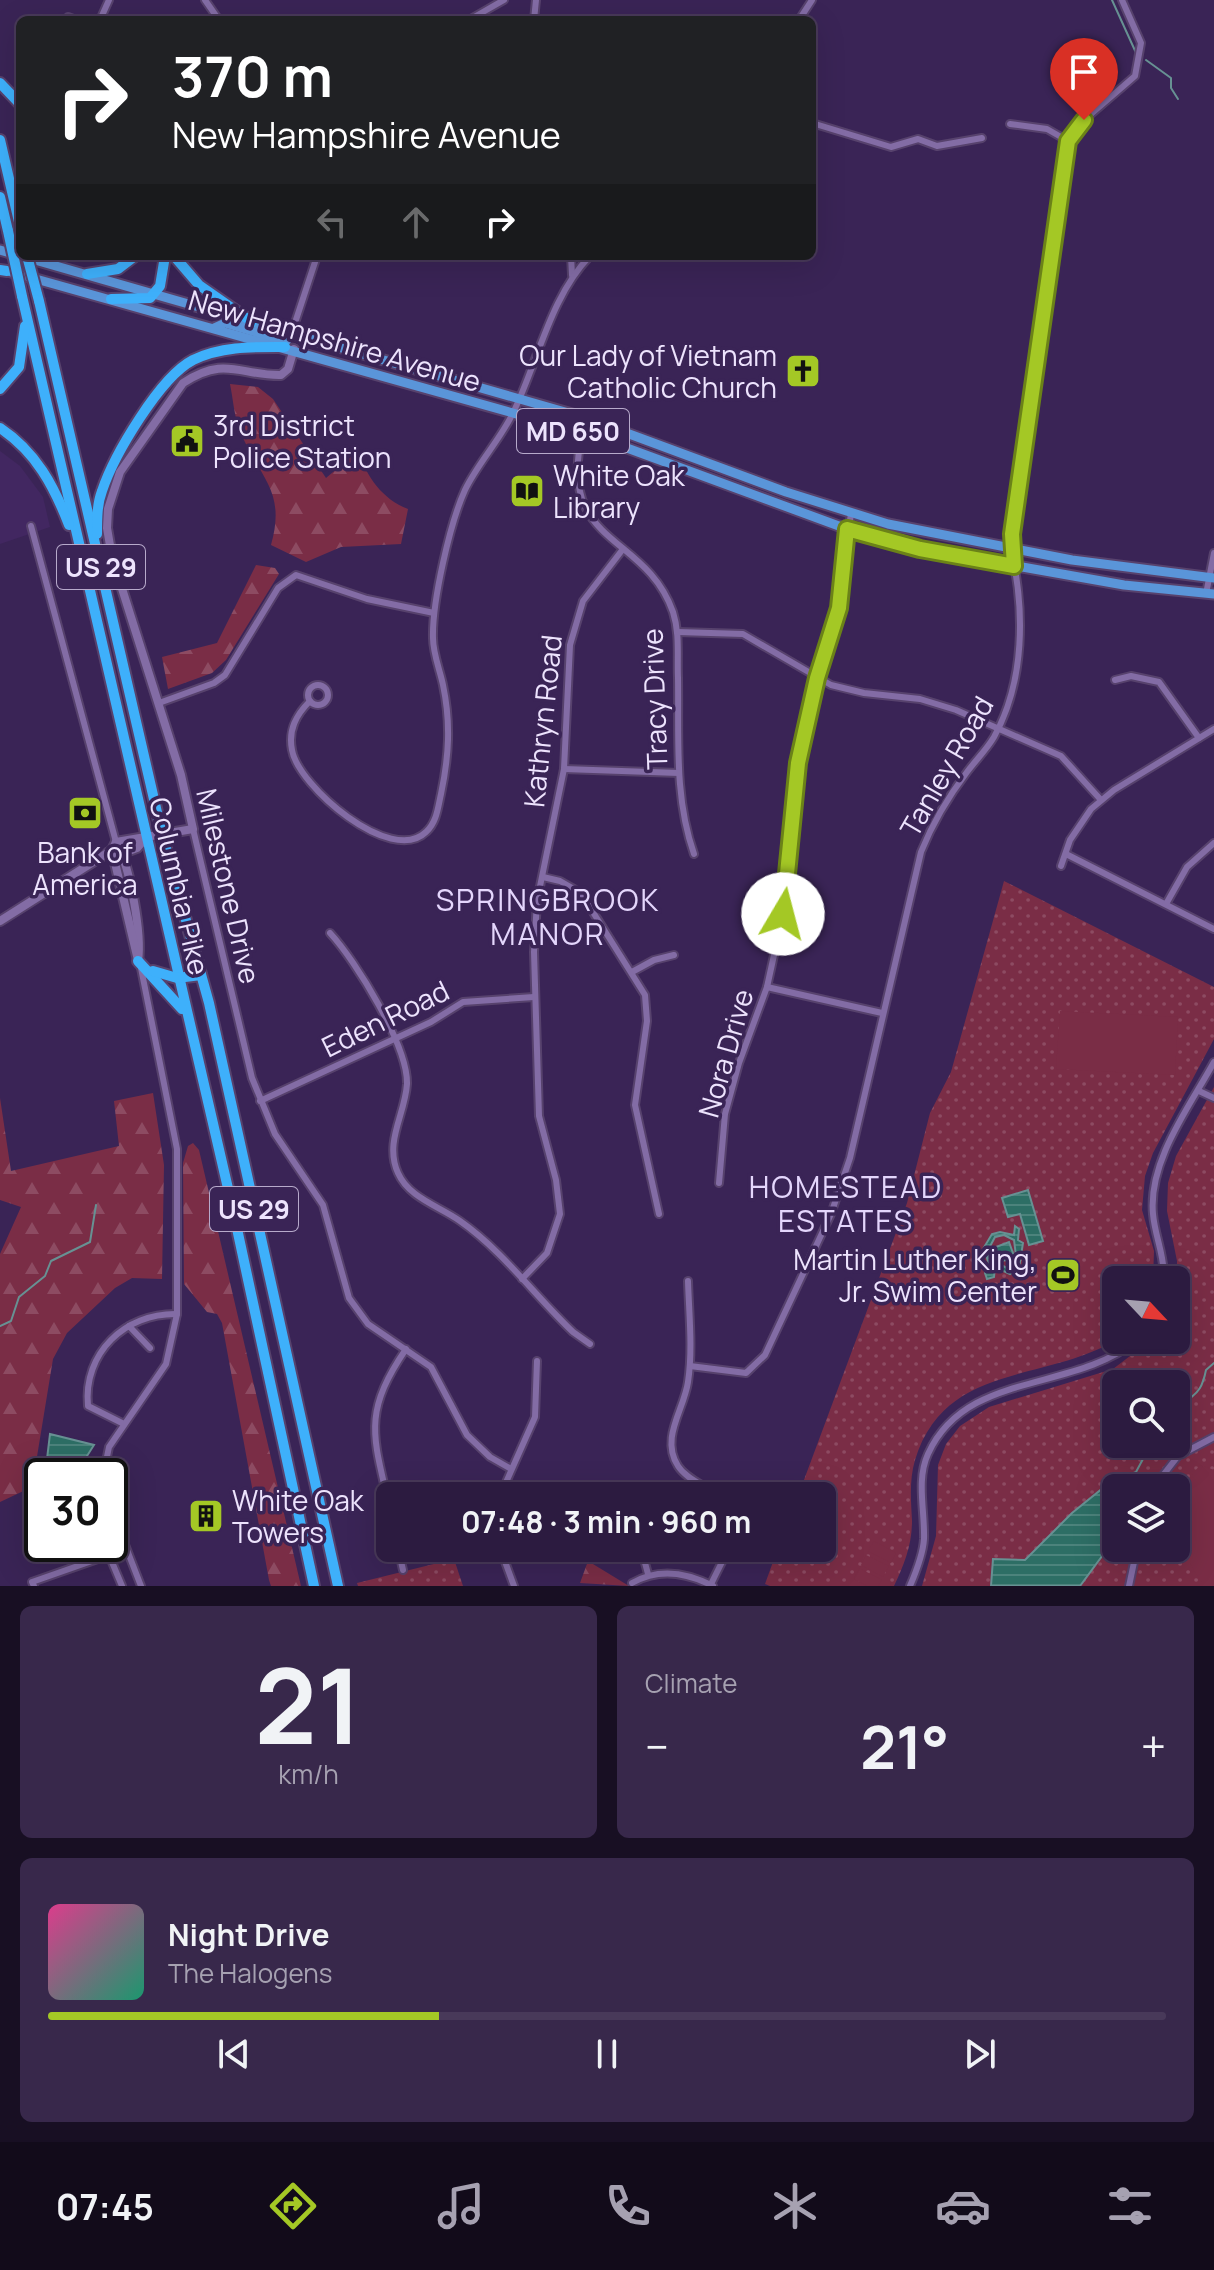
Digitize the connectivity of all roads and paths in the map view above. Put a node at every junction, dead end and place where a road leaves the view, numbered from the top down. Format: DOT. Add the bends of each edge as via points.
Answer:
graph roads {
  1 [pos="504,0"];
  2 [pos="1122,0"];
  3 [pos="476,16"];
  4 [pos="0,83"];
  5 [pos="16,100"];
  6 [pos="816,124"];
  7 [pos="1010,124"];
  8 [pos="982,138"];
  9 [pos="0,140"];
  10 [pos="1068,141"];
  11 [pos="0,197"];
  12 [pos="0,207"];
  13 [pos="16,209"];
  14 [pos="8,231"];
  15 [pos="28,260"];
  16 [pos="35,260"];
  17 [pos="130,260"];
  18 [pos="164,260"];
  19 [pos="177,260"];
  20 [pos="316,260"];
  21 [pos="571,260"];
  22 [pos="586,260"];
  23 [pos="2,270"];
  24 [pos="87,274"];
  25 [pos="572,275"];
  26 [pos="156,293"];
  27 [pos="111,299"];
  28 [pos="25,308"];
  29 [pos="252,322"];
  30 [pos="214,328"];
  31 [pos="291,335"];
  32 [pos="289,348"];
  33 [pos="335,348"];
  34 [pos="0,389"];
  35 [pos="520,397"];
  36 [pos="513,413"];
  37 [pos="0,428"];
  38 [pos="582,434"];
  39 [pos="680,450"];
  40 [pos="675,465"];
  41 [pos="851,513"];
  42 [pos="31,526"];
  43 [pos="847,529"];
  44 [pos="96,548"];
  45 [pos="623,549"];
  46 [pos="1011,549"];
  47 [pos="1214,553"];
  48 [pos="83,563"];
  49 [pos="1014,566"];
  50 [pos="1212,577"];
  51 [pos="1210,594"];
  52 [pos="434,613"];
  53 [pos="678,632"];
  54 [pos="817,678"];
  55 [pos="1115,680"];
  56 [pos="310,701"];
  57 [pos="159,703"];
  58 [pos="998,728"];
  59 [pos="1214,729"];
  60 [pos="1199,738"];
  61 [pos="564,769"];
  62 [pos="679,773"];
  63 [pos="1101,800"];
  64 [pos="193,829"];
  65 [pos="162,834"];
  66 [pos="145,839"];
  67 [pos="1214,843"];
  68 [pos="116,849"];
  69 [pos="694,854"];
  70 [pos="1066,854"];
  71 [pos="1061,866"];
  72 [pos="543,877"];
  73 [pos="1166,904"];
  74 [pos="0,921"];
  75 [pos="1214,929"];
  76 [pos="330,933"];
  77 [pos="674,955"];
  78 [pos="143,964"];
  79 [pos="632,972"];
  80 [pos="201,975"];
  81 [pos="177,978"];
  82 [pos="767,987"];
  83 [pos="534,997"];
  84 [pos="882,1013"];
  85 [pos="187,1017"];
  86 [pos="394,1040"];
  87 [pos="1214,1062"];
  88 [pos="1199,1091"];
  89 [pos="1214,1098"];
  90 [pos="260,1101"];
  91 [pos="719,1183"];
  92 [pos="659,1214"];
  93 [pos="1163,1266"];
  94 [pos="522,1279"];
  95 [pos="688,1281"];
  96 [pos="177,1314"];
  97 [pos="129,1326"];
  98 [pos="590,1344"];
  99 [pos="150,1348"];
  100 [pos="406,1349"];
  101 [pos="1116,1354"];
  102 [pos="537,1361"];
  103 [pos="690,1366"];
  104 [pos="124,1424"];
  105 [pos="1214,1437"];
  106 [pos="107,1458"];
  107 [pos="511,1469"];
  108 [pos="1162,1474"];
  109 [pos="384,1482"];
  110 [pos="506,1482"];
  111 [pos="697,1482"];
  112 [pos="128,1553"];
  113 [pos="89,1562"];
  114 [pos="112,1562"];
  115 [pos="401,1562"];
  116 [pos="505,1562"];
  117 [pos="645,1562"];
  118 [pos="722,1562"];
  119 [pos="1134,1562"];
  120 [pos="403,1570"];
  121 [pos="648,1574"];
  122 [pos="632,1583"];
  123 [pos="140,1584"];
  124 [pos="34,1586"];
  125 [pos="122,1586"];
  126 [pos="131,1586"];
  127 [pos="314,1586"];
  128 [pos="338,1586"];
  129 [pos="514,1586"];
  130 [pos="711,1586"];
  131 [pos="910,1586"];
  132 [pos="1129,1586"];
  1 -- 3 [label="street"];
  2 -- 10 [label="street" via="1141,43 1135,76"];
  4 -- 5 [label="highway"];
  6 -- 8 [label="street" via="891,147 918,139 937,146"];
  7 -- 10 [label="street" via="1047,129"];
  9 -- 13 [label="highway"];
  10 -- 46 [label="street, Tanley Road"];
  11 -- 14 [label="highway, Columbia Pike / US 29"];
  12 -- 14 [label="highway"];
  14 -- 28 [label="highway, Columbia Pike / US 29, bridge"];
  15 -- 44 [label="highway, Columbia Pike / US 29, bridge"];
  16 -- 24 [label="main road, New Hampshire Avenue / MD 650"];
  17 -- 24 [label="highway" via="118,269"];
  18 -- 26 [label="highway"];
  19 -- 29 [label="highway" via="199,285"];
  20 -- 31 [label="street"];
  21 -- 25 [label="street"];
  22 -- 25 [label="street"];
  23 -- 27 [label="main road, New Hampshire Avenue / MD 650"];
  24 -- 26 [label="main road, New Hampshire Avenue / MD 650"];
  25 -- 35 [label="street"];
  26 -- 27 [label="highway" via="144,301"];
  26 -- 29 [label="main road, New Hampshire Avenue / MD 650"];
  27 -- 30 [label="main road, New Hampshire Avenue / MD 650"];
  28 -- 34 [label="highway" via="22,360"];
  28 -- 48 [label="highway, Columbia Pike / US 29"];
  29 -- 31 [label="main road, New Hampshire Avenue / MD 650"];
  30 -- 31 [label="main road" via="225,323 286,341"];
  30 -- 32 [label="main road, New Hampshire Avenue / MD 650"];
  31 -- 33 [label="main road, New Hampshire Avenue / MD 650"];
  32 -- 33 [label="main road"];
  32 -- 36 [label="main road, New Hampshire Avenue / MD 650"];
  32 -- 44 [label="highway" via="215,351 178,370 111,469 99,501"];
  32 -- 57 [label="street, Milestone Drive" via="288,369 281,375 228,367 197,373 183,383 112,491 107,528 112,557"];
  33 -- 35 [label="main road, New Hampshire Avenue / MD 650"];
  35 -- 36 [label="street"];
  35 -- 39 [label="main road, New Hampshire Avenue / MD 650"];
  36 -- 38 [label="main road, New Hampshire Avenue / MD 650"];
  36 -- 52 [label="street" via="465,491"];
  37 -- 48 [label="highway" via="27,447 46,475"];
  38 -- 40 [label="main road, New Hampshire Avenue / MD 650"];
  38 -- 45 [label="street, Tracy Drive" via="575,464 581,502"];
  39 -- 40 [label="main road"];
  39 -- 41 [label="main road, New Hampshire Avenue / MD 650"];
  40 -- 43 [label="main road, New Hampshire Avenue / MD 650"];
  41 -- 43 [label="street, Nora Drive"];
  41 -- 46 [label="main road, New Hampshire Avenue / MD 650"];
  42 -- 68 [label="street"];
  43 -- 49 [label="main road, New Hampshire Avenue / MD 650"];
  43 -- 54 [label="street, Nora Drive" via="839,608"];
  44 -- 65 [label="highway, Columbia Pike / US 29"];
  45 -- 53 [label="street, Tracy Drive" via="664,593"];
  45 -- 61 [label="street, Kathryn Road" via="592,585 575,622"];
  46 -- 49 [label="street, Tanley Road"];
  46 -- 50 [label="main road, New Hampshire Avenue / MD 650"];
  47 -- 50 [label="street"];
  48 -- 66 [label="highway, Columbia Pike / US 29"];
  49 -- 51 [label="main road, New Hampshire Avenue / MD 650"];
  49 -- 58 [label="street, Tanley Road" via="1018,660"];
  50 -- 51 [label="street"];
  52 -- 56 [label="street" via="433,641 450,733 436,817 426,833 408,842 387,840 358,824 314,786 292,753 291,731"];
  52 -- 57 [label="street" via="367,599 296,575 278,588 225,675"];
  53 -- 54 [label="street" via="743,634"];
  53 -- 62 [label="street, Tracy Drive"];
  54 -- 58 [label="street" via="864,693 936,703"];
  54 -- 82 [label="street, Nora Drive" via="798,763 783,914"];
  55 -- 60 [label="street" via="1131,676 1159,682"];
  57 -- 64 [label="street, Milestone Drive"];
  58 -- 63 [label="street" via="1061,756"];
  58 -- 84 [label="street, Tanley Road" via="949,797 921,852"];
  59 -- 60 [label="street"];
  60 -- 63 [label="street"];
  61 -- 62 [label="street"];
  61 -- 72 [label="street, Kathryn Road"];
  62 -- 69 [label="street, Tracy Drive"];
  63 -- 70 [label="street" via="1080,824"];
  64 -- 65 [label="street"];
  64 -- 90 [label="street, Milestone Drive"];
  65 -- 66 [label="street"];
  65 -- 80 [label="highway, Columbia Pike / US 29"];
  66 -- 68 [label="street" via="136,836"];
  66 -- 81 [label="highway, Columbia Pike / US 29"];
  67 -- 73 [label="street" via="1187,867"];
  68 -- 74 [label="street"];
  68 -- 78 [label="street"];
  70 -- 71 [label="street"];
  70 -- 73 [label="street"];
  72 -- 79 [label="street" via="581,893"];
  72 -- 83 [label="street, Kathryn Road" via="535,923"];
  73 -- 75 [label="street"];
  76 -- 86 [label="street" via="360,971"];
  77 -- 79 [label="street"];
  78 -- 81 [label="highway"];
  78 -- 85 [label="highway"];
  78 -- 96 [label="street" via="177,1149"];
  79 -- 92 [label="street" via="648,1009 636,1119"];
  80 -- 81 [label="highway"];
  80 -- 128 [label="highway, Columbia Pike / US 29"];
  81 -- 85 [label="highway, Columbia Pike / US 29"];
  82 -- 84 [label="street"];
  82 -- 91 [label="street, Nora Drive" via="725,1114"];
  83 -- 86 [label="street, Eden Road" via="463,1002"];
  83 -- 94 [label="street, Kathryn Road" via="539,1116 560,1214 547,1253"];
  84 -- 103 [label="street, Tanley Road" via="839,1190 765,1355 746,1373"];
  85 -- 127 [label="highway, Columbia Pike / US 29"];
  86 -- 90 [label="street, Eden Road"];
  86 -- 94 [label="street" via="407,1082 393,1144 398,1175 417,1195 477,1235"];
  87 -- 88 [label="street"];
  88 -- 89 [label="street"];
  88 -- 93 [label="street" via="1156,1174 1153,1216"];
  90 -- 100 [label="street, Milestone Drive" via="296,1169 323,1205 349,1298 368,1324"];
  94 -- 98 [label="street"];
  95 -- 103 [label="street"];
  96 -- 97 [label="street" via="148,1315"];
  96 -- 104 [label="street" via="166,1364"];
  97 -- 99 [label="street"];
  97 -- 104 [label="street" via="91,1365 86,1386 88,1406"];
  100 -- 107 [label="street, Milestone Drive" via="431,1367 444,1385 467,1435"];
  100 -- 109 [label="street" via="375,1410"];
  101 -- 131 [label="street" via="977,1401 940,1430 926,1458 923,1551"];
  102 -- 107 [label="street" via="535,1417"];
  103 -- 111 [label="street" via="671,1444 677,1465"];
  104 -- 106 [label="street"];
  105 -- 108 [label="street" via="1178,1456"];
  107 -- 110 [label="street"];
  112 -- 123 [label="street"];
  113 -- 124 [label="street" via="32,1582"];
  114 -- 125 [label="street"];
  115 -- 120 [label="street"];
  116 -- 129 [label="street"];
  117 -- 121 [label="street"];
  118 -- 130 [label="street"];
  119 -- 132 [label="street"];
  121 -- 122 [label="street"];
  121 -- 130 [label="street" via="676,1573"];
  123 -- 126 [label="street"];
}
